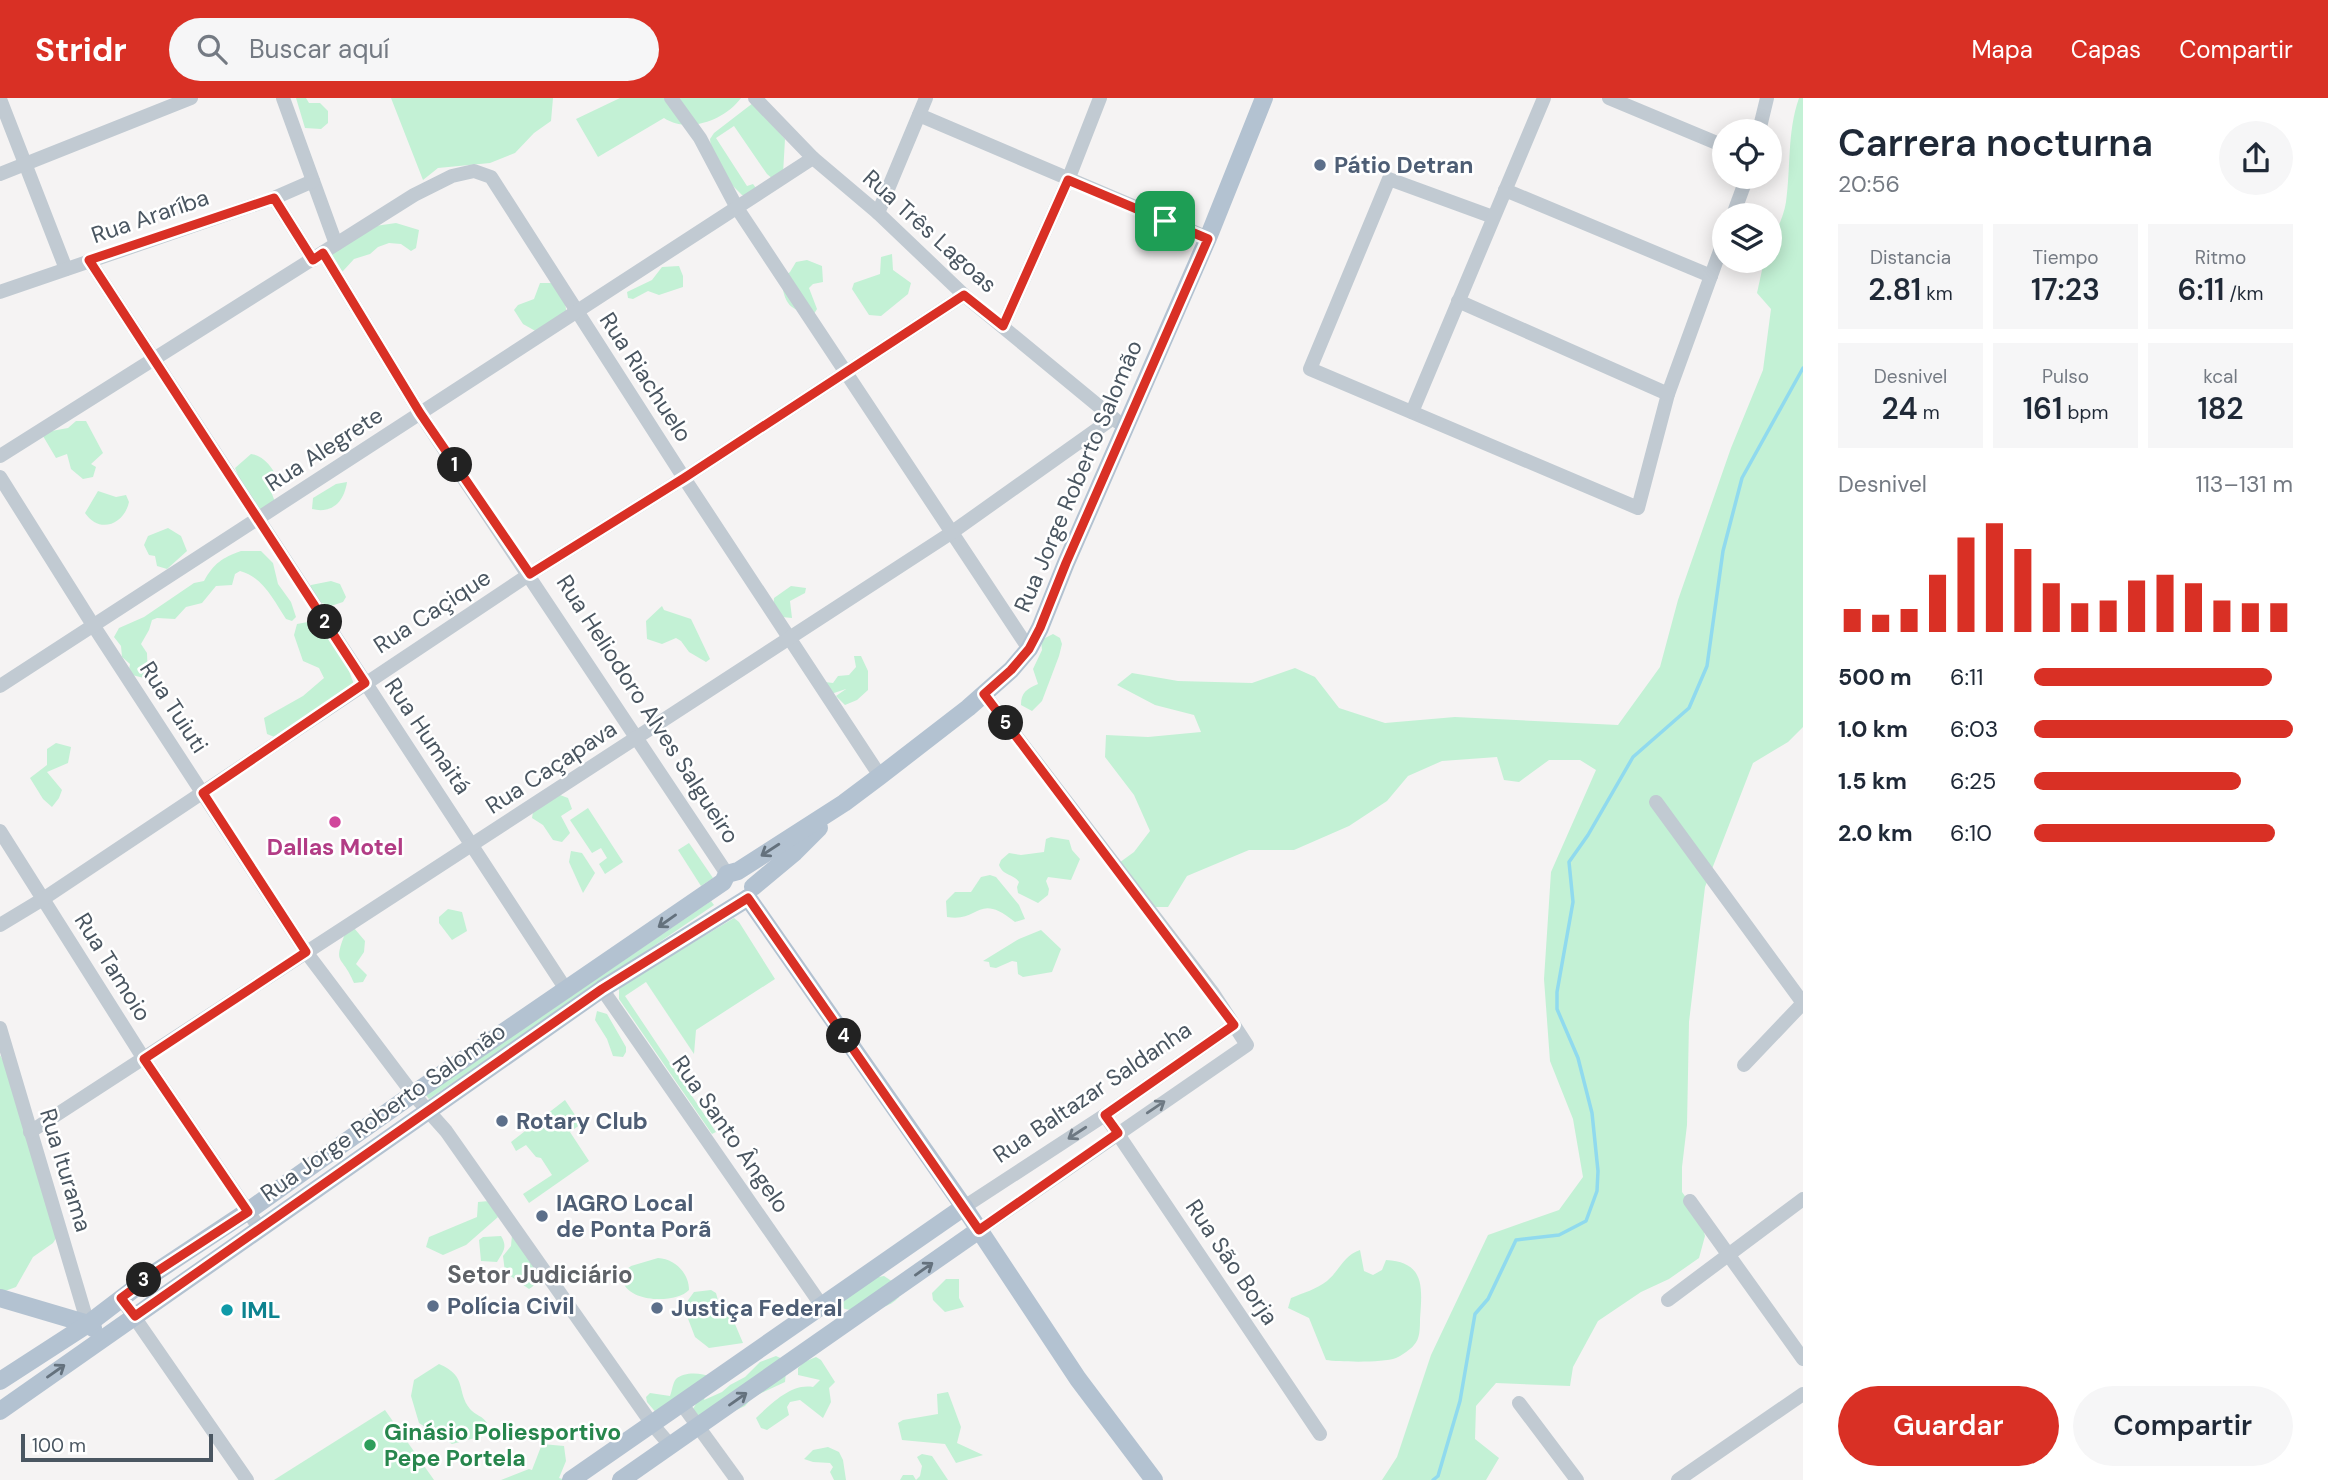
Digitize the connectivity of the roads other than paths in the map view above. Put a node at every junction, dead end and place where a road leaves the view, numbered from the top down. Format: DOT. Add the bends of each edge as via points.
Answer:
graph roads {
  1 [pos="191,98"];
  2 [pos="283,98"];
  3 [pos="671,98"];
  4 [pos="755,98"];
  5 [pos="926,98"];
  6 [pos="1100,98"];
  7 [pos="1264,98"];
  8 [pos="1544,98"];
  9 [pos="1609,98"];
  10 [pos="1767,98"];
  11 [pos="0,99"];
  12 [pos="919,115"];
  13 [pos="1762,119"];
  14 [pos="1712,141"];
  15 [pos="813,158"];
  16 [pos="26,164"];
  17 [pos="0,174"];
  18 [pos="1068,180"];
  19 [pos="313,181"];
  20 [pos="1505,190"];
  21 [pos="274,198"];
  22 [pos="737,208"];
  23 [pos="878,213"];
  24 [pos="1493,217"];
  25 [pos="1208,239"];
  26 [pos="324,252"];
  27 [pos="89,260"];
  28 [pos="66,269"];
  29 [pos="1712,273"];
  30 [pos="1711,276"];
  31 [pos="0,292"];
  32 [pos="964,295"];
  33 [pos="1458,301"];
  34 [pos="576,312"];
  35 [pos="1003,326"];
  36 [pos="153,358"];
  37 [pos="845,373"];
  38 [pos="1668,394"];
  39 [pos="1412,412"];
  40 [pos="420,413"];
  41 [pos="1119,422"];
  42 [pos="0,456"];
  43 [pos="0,477"];
  44 [pos="684,478"];
  45 [pos="258,519"];
  46 [pos="951,533"];
  47 [pos="530,574"];
  48 [pos="93,625"];
  49 [pos="790,637"];
  50 [pos="1029,649"];
  51 [pos="365,683"];
  52 [pos="0,686"];
  53 [pos="984,694"];
  54 [pos="636,738"];
  55 [pos="880,776"];
  56 [pos="203,793"];
  57 [pos="1656,802"];
  58 [pos="844,803"];
  59 [pos="0,831"];
  60 [pos="473,845"];
  61 [pos="729,876"];
  62 [pos="747,895"];
  63 [pos="43,899"];
  64 [pos="0,925"];
  65 [pos="306,952"];
  66 [pos="602,989"];
  67 [pos="567,991"];
  68 [pos="1803,1003"];
  69 [pos="1234,1025"];
  70 [pos="0,1028"];
  71 [pos="144,1059"];
  72 [pos="1744,1065"];
  73 [pos="413,1094"];
  74 [pos="428,1111"];
  75 [pos="1105,1115"];
  76 [pos="30,1132"];
  77 [pos="1118,1133"];
  78 [pos="1803,1199"];
  79 [pos="1690,1201"];
  80 [pos="964,1207"];
  81 [pos="248,1212"];
  82 [pos="260,1229"];
  83 [pos="979,1230"];
  84 [pos="1729,1255"];
  85 [pos="0,1298"];
  86 [pos="121,1298"];
  87 [pos="1668,1300"];
  88 [pos="822,1306"];
  89 [pos="135,1316"];
  90 [pos="88,1324"];
  91 [pos="105,1336"];
  92 [pos="1803,1359"];
  93 [pos="0,1381"];
  94 [pos="1803,1394"];
  95 [pos="681,1403"];
  96 [pos="1520,1403"];
  97 [pos="0,1411"];
  98 [pos="652,1423"];
  99 [pos="699,1427"];
  100 [pos="1320,1434"];
  101 [pos="670,1445"];
  102 [pos="1148,1478"];
  103 [pos="1574,1479"];
  104 [pos="247,1480"];
  105 [pos="571,1480"];
  106 [pos="621,1480"];
  107 [pos="737,1480"];
  108 [pos="1678,1480"];
  1 -- 16 [label="street"];
  2 -- 19 [label="street"];
  3 -- 22 [label="street" via="701,138"];
  4 -- 15 [label="street, Rua Três Lagoas"];
  5 -- 12 [label="street"];
  6 -- 18 [label="street"];
  7 -- 25 [label="main road, Rua Jorge Roberto Salomão"];
  8 -- 20 [label="street"];
  9 -- 14 [label="street"];
  10 -- 13 [label="street"];
  11 -- 16 [label="street"];
  12 -- 18 [label="street"];
  12 -- 23 [label="street"];
  15 -- 22 [label="street, Rua Alegrete"];
  15 -- 23 [label="street, Rua Três Lagoas"];
  16 -- 17 [label="street"];
  16 -- 28 [label="street"];
  18 -- 25 [label="street"];
  18 -- 35 [label="street"];
  19 -- 21 [label="street, Rua Araríba"];
  19 -- 26 [label="street"];
  20 -- 24 [label="street"];
  20 -- 30 [label="street"];
  21 -- 26 [label="street, Rua Heliodoro Alves Salgueiro"];
  21 -- 27 [label="street, Rua Araríba"];
  22 -- 34 [label="street, Rua Alegrete"];
  22 -- 37 [label="street"];
  23 -- 32 [label="street, Rua Três Lagoas"];
  24 -- 33 [label="street"];
  24 -- 39 [label="street" via="1389,179 1378,204 1310,369"];
  25 -- 41 [label="main road, Rua Jorge Roberto Salomão"];
  26 -- 34 [label="street, Rua Riachuelo" via="414,195 452,176 474,171 491,177"];
  26 -- 36 [label="street"];
  26 -- 40 [label="street, Rua Heliodoro Alves Salgueiro"];
  27 -- 28 [label="street, Rua Araríba"];
  27 -- 36 [label="street, Rua Humaitá"];
  28 -- 31 [label="street, Rua Araríba"];
  29 -- 30 [label="street"];
  30 -- 38 [label="street"];
  32 -- 35 [label="street, Rua Três Lagoas"];
  32 -- 37 [label="street, Rua Caçique"];
  33 -- 38 [label="street"];
  33 -- 39 [label="street"];
  34 -- 40 [label="street, Rua Alegrete"];
  34 -- 44 [label="street, Rua Riachuelo"];
  35 -- 41 [label="street, Rua Três Lagoas"];
  36 -- 42 [label="street"];
  36 -- 45 [label="street, Rua Humaitá"];
  37 -- 44 [label="street, Rua Caçique"];
  37 -- 46 [label="street"];
  38 -- 39 [label="street" via="1638,508"];
  40 -- 45 [label="street, Rua Alegrete"];
  40 -- 47 [label="street, Rua Heliodoro Alves Salgueiro"];
  41 -- 46 [label="street, Rua Caçapava"];
  41 -- 50 [label="main road, Rua Jorge Roberto Salomão"];
  43 -- 48 [label="street, Rua Tuiuti"];
  44 -- 47 [label="street, Rua Caçique"];
  44 -- 49 [label="street, Rua Riachuelo"];
  45 -- 48 [label="street, Rua Alegrete"];
  45 -- 51 [label="street, Rua Humaitá"];
  46 -- 49 [label="street, Rua Caçapava"];
  46 -- 50 [label="street"];
  47 -- 51 [label="street, Rua Caçique"];
  47 -- 54 [label="street, Rua Heliodoro Alves Salgueiro"];
  48 -- 52 [label="street, Rua Alegrete"];
  48 -- 56 [label="street, Rua Tuiuti"];
  49 -- 54 [label="street, Rua Caçapava"];
  49 -- 55 [label="street, Rua Riachuelo"];
  50 -- 53 [label="main road, Rua Jorge Roberto Salomão"];
  51 -- 56 [label="street, Rua Caçique"];
  51 -- 60 [label="street, Rua Humaitá"];
  53 -- 55 [label="main road, Rua Jorge Roberto Salomão"];
  53 -- 69 [label="street"];
  54 -- 60 [label="street, Rua Caçapava"];
  54 -- 61 [label="street, Rua Heliodoro Alves Salgueiro"];
  55 -- 58 [label="main road, Rua Jorge Roberto Salomão"];
  56 -- 63 [label="street, Rua Caçique"];
  56 -- 65 [label="street, Rua Tuiuti"];
  57 -- 68 [label="street"];
  58 -- 61 [label="main road, Rua Jorge Roberto Salomão, one-way"];
  58 -- 62 [label="main road, Rua Jorge Roberto Salomão"];
  59 -- 63 [label="street, Rua Tamoio"];
  60 -- 65 [label="street, Rua Caçapava"];
  60 -- 67 [label="street, Rua Humaitá"];
  61 -- 62 [label="main road" via="748,875"];
  61 -- 62 [label="main road" via="724,894 728,899"];
  61 -- 67 [label="main road, Rua Jorge Roberto Salomão, one-way"];
  62 -- 66 [label="main road, Rua Jorge Roberto Salomão"];
  62 -- 80 [label="main road"];
  63 -- 64 [label="street, Rua Caçique"];
  63 -- 71 [label="street, Rua Tamoio"];
  65 -- 71 [label="street, Rua Caçapava"];
  65 -- 73 [label="street, Rua Tuiuti"];
  66 -- 74 [label="main road, Rua Jorge Roberto Salomão"];
  66 -- 88 [label="street, Rua Santo Ângelo"];
  67 -- 73 [label="main road, Rua Jorge Roberto Salomão"];
  68 -- 72 [label="street"];
  69 -- 75 [label="street, Rua Baltazar Saldanha"];
  77 -- 69 [label="street, Rua Baltazar Saldanha, one-way" via="1247,1045"];
  70 -- 76 [label="street, Rua Iturama"];
  71 -- 76 [label="street, Rua Caçapava"];
  71 -- 81 [label="street, Rua Tamoio"];
  73 -- 74 [label="street, Rua Tuiuti"];
  73 -- 81 [label="main road, Rua Jorge Roberto Salomão"];
  74 -- 82 [label="main road, Rua Jorge Roberto Salomão"];
  74 -- 98 [label="street, Rua Tuiuti"];
  75 -- 77 [label="street, Rua São Borja"];
  75 -- 80 [label="street, Rua Baltazar Saldanha, one-way"];
  76 -- 90 [label="street, Rua Iturama"];
  77 -- 83 [label="street, Rua Baltazar Saldanha"];
  77 -- 100 [label="street, Rua São Borja"];
  78 -- 84 [label="street"];
  79 -- 84 [label="street"];
  80 -- 83 [label="main road"];
  80 -- 88 [label="main road, Rua Baltazar Saldanha"];
  81 -- 82 [label="street, Rua Tamoio"];
  81 -- 86 [label="main road, Rua Jorge Roberto Salomão"];
  82 -- 89 [label="main road, Rua Jorge Roberto Salomão"];
  99 -- 83 [label="main road, Rua Baltazar Saldanha, one-way"];
  83 -- 102 [label="main road"];
  84 -- 87 [label="street"];
  84 -- 92 [label="street"];
  85 -- 90 [label="main road"];
  86 -- 89 [label="street"];
  86 -- 90 [label="main road, Rua Jorge Roberto Salomão"];
  88 -- 95 [label="main road, Rua Baltazar Saldanha"];
  89 -- 91 [label="main road, Rua Jorge Roberto Salomão"];
  89 -- 104 [label="street"];
  90 -- 91 [label="main road"];
  90 -- 93 [label="main road, Rua Jorge Roberto Salomão"];
  97 -- 91 [label="main road, Rua Jorge Roberto Salomão, one-way"];
  94 -- 108 [label="street"];
  95 -- 98 [label="main road, Rua Baltazar Saldanha"];
  95 -- 99 [label="street"];
  96 -- 103 [label="street"];
  98 -- 101 [label="street, Rua Tuiuti"];
  98 -- 105 [label="main road, Rua Baltazar Saldanha"];
  99 -- 101 [label="main road, Rua Baltazar Saldanha"];
  99 -- 107 [label="street"];
  101 -- 106 [label="main road, Rua Baltazar Saldanha"];
}
